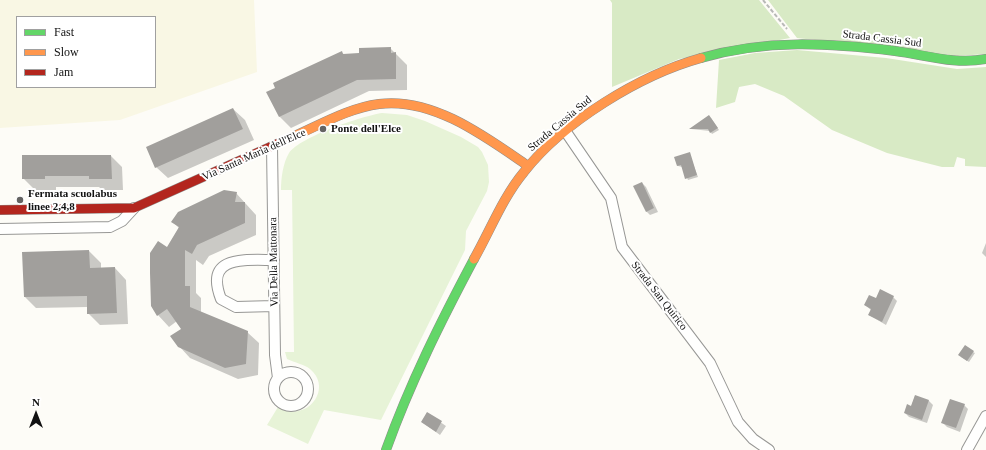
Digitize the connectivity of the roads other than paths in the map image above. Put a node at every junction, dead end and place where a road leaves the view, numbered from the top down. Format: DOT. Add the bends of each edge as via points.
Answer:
graph roads {
  1 [pos="986,59"];
  2 [pos="566,132"];
  3 [pos="272,147"];
  4 [pos="528,166"];
  5 [pos="134,208"];
  6 [pos="0,210"];
  7 [pos="0,230"];
  8 [pos="274,260"];
  9 [pos="274,306"];
  10 [pos="278,378"];
  11 [pos="986,416"];
  12 [pos="390,436"];
  13 [pos="386,450"];
  14 [pos="390,450"];
  15 [pos="769,450"];
  16 [pos="967,450"];
  1 -- 2 [label="main road, Strada Cassia Sud" via="957,61 887,50 797,43 754,46 681,64 622,92 596,108"];
  2 -- 4 [label="main road, Strada Cassia Sud"];
  2 -- 15 [label="street, Strada San Quirico" via="611,198 622,247 710,362 738,422 753,439"];
  3 -- 4 [label="main road, Via Santa Maria dell'Elce" via="347,113 380,104 410,105 443,116 496,144"];
  3 -- 5 [label="main road, Via Santa Maria dell'Elce"];
  3 -- 8 [label="street, Via Della Mattonara"];
  4 -- 12 [label="main road, Strada Cassia Sud" via="510,193 416,371"];
  5 -- 6 [label="main road, Via Santa Maria dell'Elce"];
  5 -- 7 [label="street, Via Santa Maria dell'Elce" via="122,221 110,227"];
  8 -- 9 [label="street, Via Della Mattonara"];
  8 -- 9 [label="street" via="234,260 222,266 218,272 217,289 221,299 236,307"];
  9 -- 10 [label="street, Via Della Mattonara"];
  11 -- 16 [label="street"];
  12 -- 13 [label="main road, Strada Cassia Sud"];
  12 -- 14 [label="street"];
}
